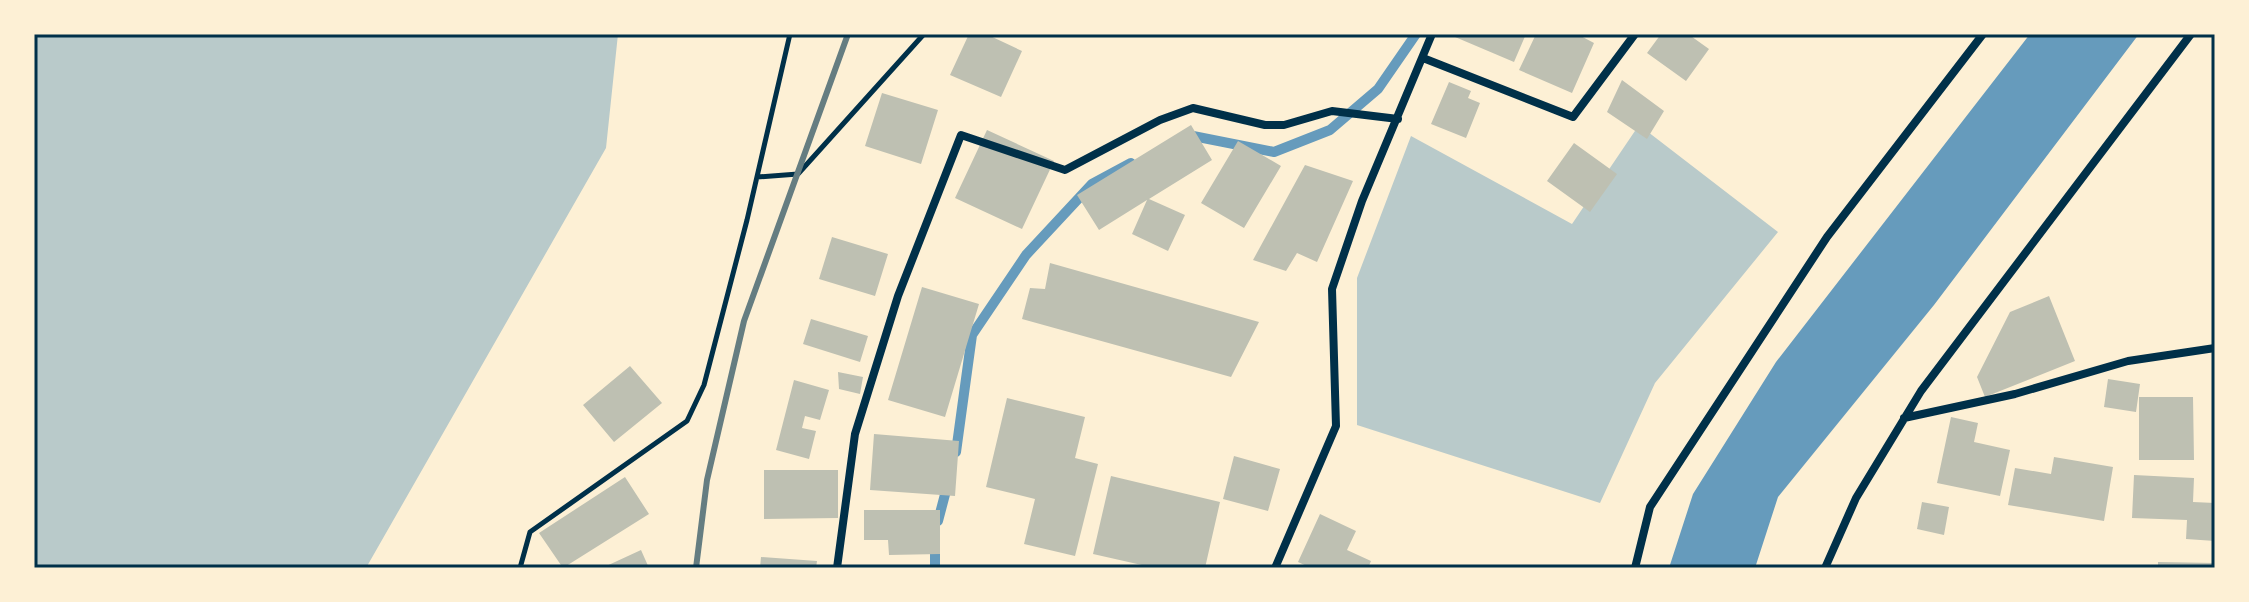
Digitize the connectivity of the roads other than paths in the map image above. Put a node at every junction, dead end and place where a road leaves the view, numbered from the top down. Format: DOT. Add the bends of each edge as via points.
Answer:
graph roads {
  1 [pos="1432,34"];
  2 [pos="1635,34"];
  3 [pos="1983,34"];
  4 [pos="2191,34"];
  5 [pos="1423,58"];
  6 [pos="1398,119"];
  7 [pos="2215,348"];
  8 [pos="1904,418"];
  9 [pos="837,568"];
  10 [pos="1275,568"];
  11 [pos="1635,568"];
  12 [pos="1825,568"];
  1 -- 5 [label="street"];
  2 -- 5 [label="street" via="1573,117"];
  3 -- 11 [label="street" via="1827,237 1650,507"];
  4 -- 8 [label="street"];
  5 -- 6 [label="street"];
  6 -- 9 [label="street" via="1335,112 1265,125 1193,108 1065,170 961,135 898,296 855,434"];
  6 -- 10 [label="street" via="1332,289 1336,426"];
  7 -- 8 [label="street" via="2128,361 2015,394"];
  8 -- 12 [label="street" via="1856,498"];
}
